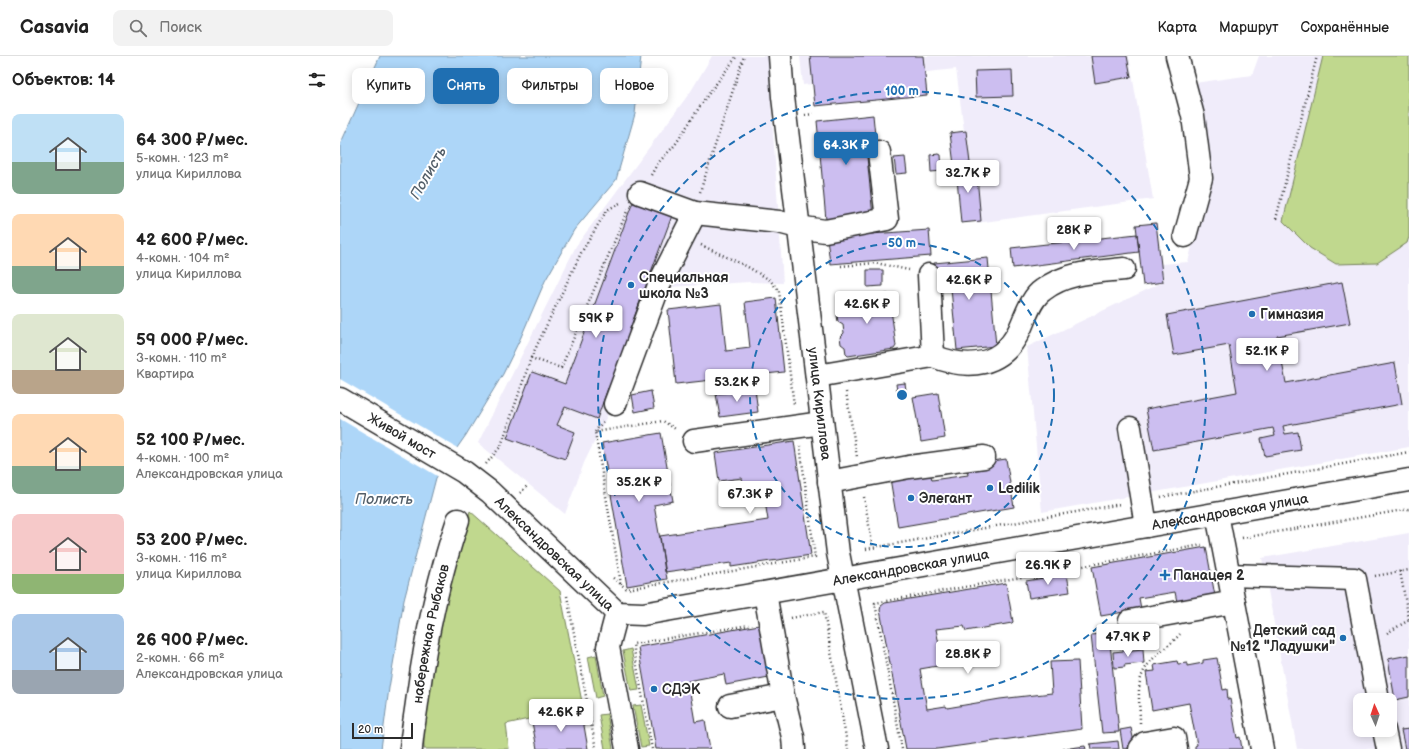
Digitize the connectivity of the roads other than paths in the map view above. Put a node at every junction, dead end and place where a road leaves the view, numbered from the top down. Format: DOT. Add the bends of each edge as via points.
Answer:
graph roads {
  1 [pos="780,56"];
  2 [pos="1177,56"];
  3 [pos="879,152"];
  4 [pos="640,193"];
  5 [pos="695,213"];
  6 [pos="798,227"];
  7 [pos="1185,236"];
  8 [pos="1124,268"];
  9 [pos="929,275"];
  10 [pos="933,356"];
  11 [pos="817,376"];
  12 [pos="340,399"];
  13 [pos="615,404"];
  14 [pos="822,424"];
  15 [pos="1130,428"];
  16 [pos="694,441"];
  17 [pos="984,457"];
  18 [pos="464,472"];
  19 [pos="1409,480"];
  20 [pos="829,482"];
  21 [pos="1217,514"];
  22 [pos="458,520"];
  23 [pos="1146,526"];
  24 [pos="1228,574"];
  25 [pos="843,579"];
  26 [pos="765,593"];
  27 [pos="1234,602"];
  28 [pos="617,613"];
  29 [pos="1130,621"];
  30 [pos="1377,693"];
  31 [pos="783,696"];
  32 [pos="730,706"];
  33 [pos="1385,737"];
  34 [pos="1140,738"];
  35 [pos="412,749"];
  36 [pos="627,749"];
  37 [pos="794,749"];
  38 [pos="877,749"];
  39 [pos="1176,749"];
  40 [pos="1262,749"];
  41 [pos="1388,749"];
  1 -- 6 [label="street, улица Кириллова"];
  2 -- 7 [label="street" via="1193,116 1201,178"];
  3 -- 6 [label="street" via="887,218 825,231"];
  4 -- 5 [label="street"];
  5 -- 6 [label="street" via="778,222"];
  5 -- 13 [label="street" via="661,280"];
  6 -- 11 [label="street, улица Кириллова"];
  8 -- 10 [label="street" via="1061,278 1041,290 1027,311 1010,347 980,364 948,362"];
  9 -- 10 [label="street"];
  10 -- 11 [label="street"];
  11 -- 14 [label="street, улица Кириллова"];
  12 -- 18 [label="street, Живой мост"];
  14 -- 16 [label="street"];
  14 -- 20 [label="street, улица Кириллова"];
  15 -- 23 [label="street"];
  17 -- 20 [label="street" via="909,467"];
  18 -- 28 [label="street, Александровская улица" via="490,492"];
  19 -- 21 [label="street, Александровская улица"];
  20 -- 25 [label="street, улица Кириллова"];
  21 -- 23 [label="street, Александровская улица"];
  21 -- 24 [label="street"];
  22 -- 35 [label="street, набережная Рыбаков" via="445,562 426,644"];
  23 -- 25 [label="street, Александровская улица"];
  24 -- 27 [label="street"];
  24 -- 30 [label="street" via="1355,579"];
  25 -- 26 [label="street, Александровская улица"];
  25 -- 38 [label="street, улица Кириллова"];
  26 -- 28 [label="street, Александровская улица" via="643,614"];
  26 -- 31 [label="street"];
  27 -- 29 [label="street"];
  27 -- 40 [label="street"];
  28 -- 36 [label="street" via="608,647"];
  31 -- 32 [label="street"];
  31 -- 37 [label="street"];
  33 -- 41 [label="street"];
  34 -- 39 [label="street" via="1145,743 1174,738"];
}
